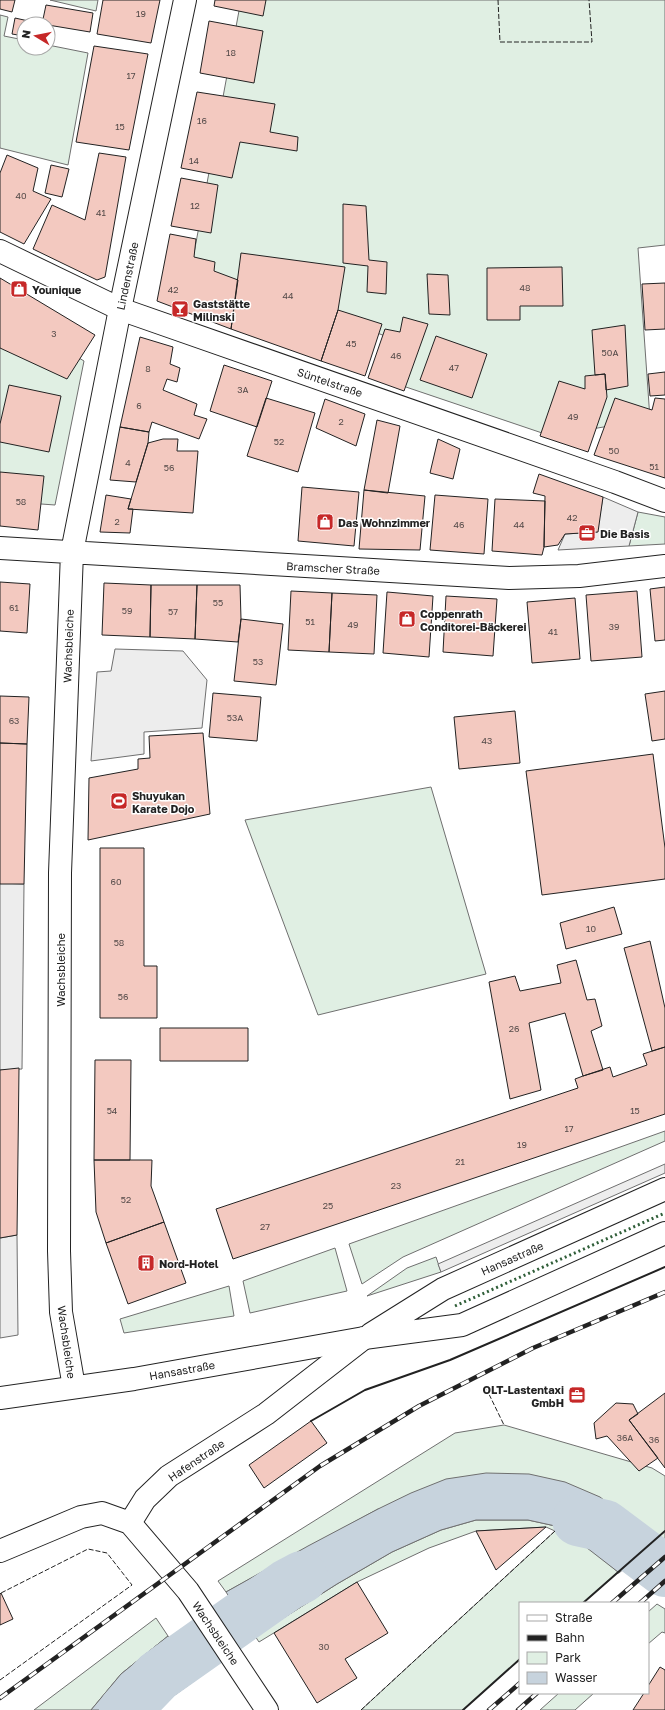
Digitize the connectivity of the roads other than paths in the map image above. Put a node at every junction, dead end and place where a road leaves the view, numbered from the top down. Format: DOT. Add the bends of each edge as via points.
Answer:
graph roads {
  1 [pos="185,0"];
  2 [pos="0,251"];
  3 [pos="120,309"];
  4 [pos="665,501"];
  5 [pos="0,548"];
  6 [pos="72,552"];
  7 [pos="665,566"];
  8 [pos="665,1189"];
  9 [pos="665,1233"];
  10 [pos="364,1338"];
  11 [pos="74,1387"];
  12 [pos="0,1398"];
  13 [pos="130,1523"];
  14 [pos="0,1551"];
  15 [pos="267,1710"];
  1 -- 3 [label="street, Lindenstraße"];
  2 -- 3 [label="street, Süntelstraße"];
  3 -- 4 [label="street, Süntelstraße"];
  3 -- 6 [label="street, Lindenstraße"];
  5 -- 6 [label="street, Bramscher Straße"];
  6 -- 7 [label="street, Bramscher Straße" via="509,578 579,576"];
  6 -- 11 [label="street, Wachsbleiche" via="60,873 59,1251 61,1312"];
  8 -- 10 [label="street, Hansastraße" via="443,1289"];
  9 -- 10 [label="street, Hansastraße" via="462,1325"];
  10 -- 11 [label="street, Hansastraße" via="134,1379"];
  10 -- 13 [label="street, Hafenstraße" via="266,1414 169,1476 145,1499"];
  11 -- 12 [label="street, Hansastraße"];
  13 -- 14 [label="street" via="102,1513 82,1517"];
  13 -- 15 [label="street, Wachsbleiche" via="195,1602"];
}
